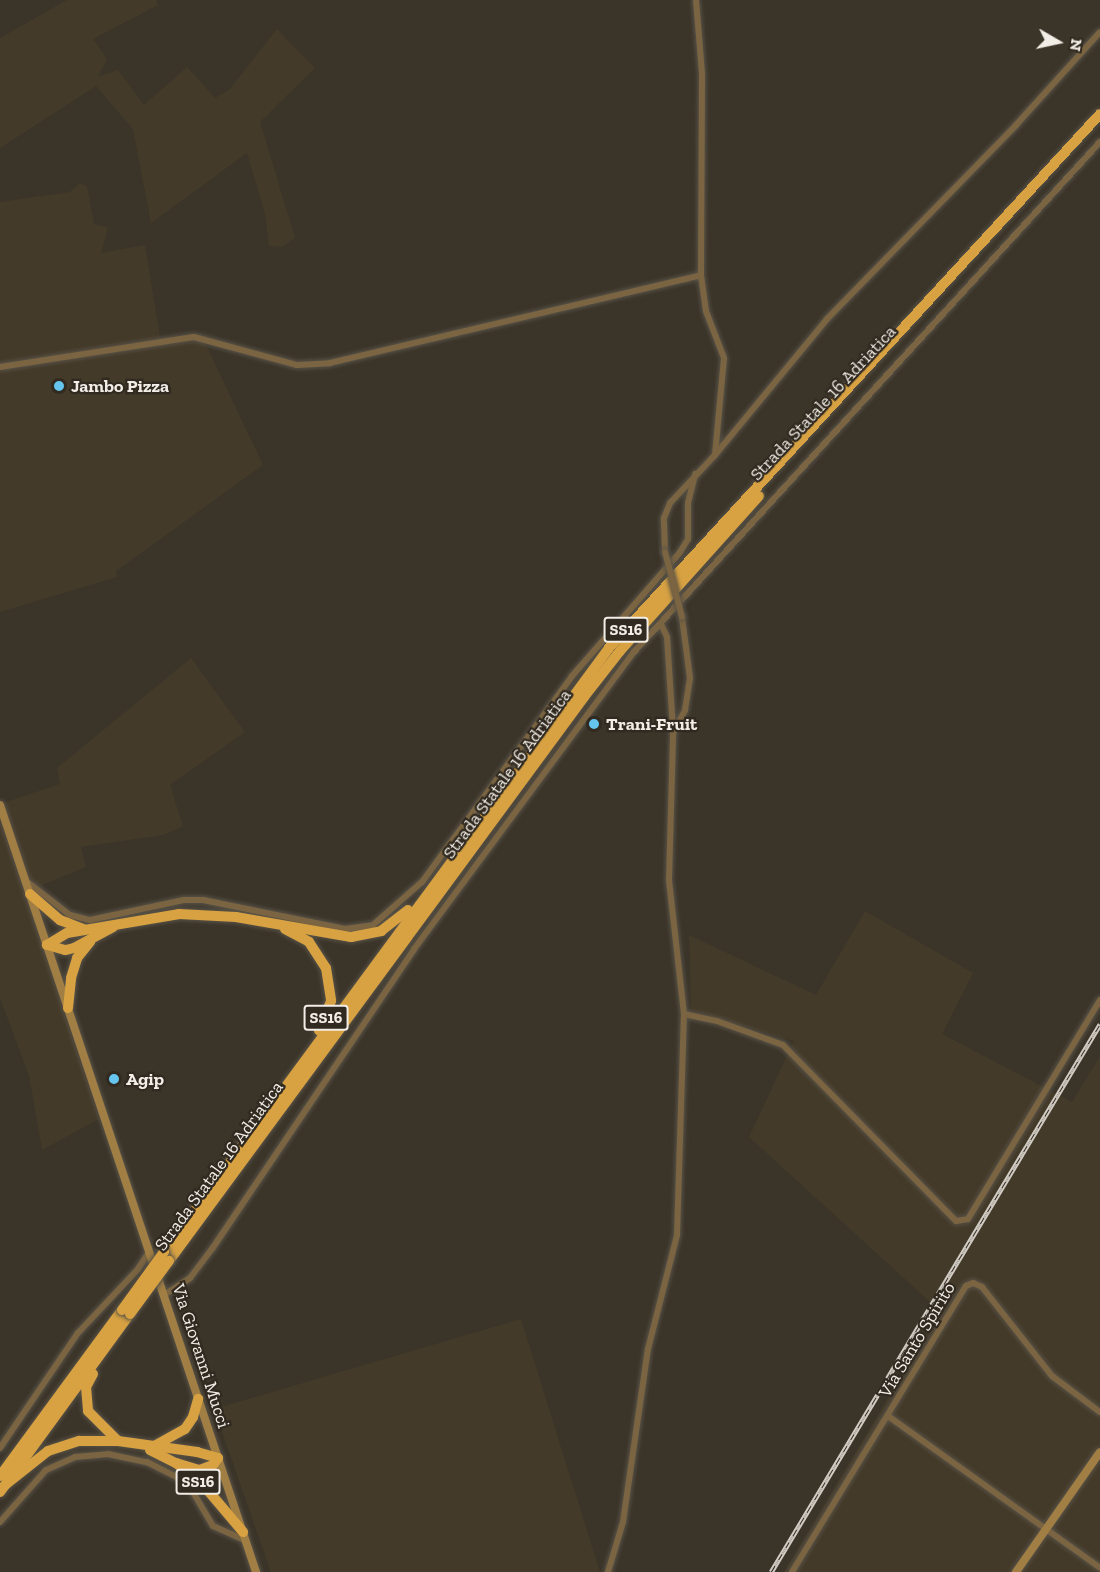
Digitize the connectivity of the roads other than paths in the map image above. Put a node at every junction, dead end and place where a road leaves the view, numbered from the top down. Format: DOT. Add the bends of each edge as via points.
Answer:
graph roads {
  1 [pos="696,0"];
  2 [pos="1100,32"];
  3 [pos="1100,114"];
  4 [pos="1100,124"];
  5 [pos="1100,142"];
  6 [pos="701,275"];
  7 [pos="0,367"];
  8 [pos="715,455"];
  9 [pos="695,474"];
  10 [pos="660,624"];
  11 [pos="673,733"];
  12 [pos="0,805"];
  13 [pos="440,876"];
  14 [pos="25,880"];
  15 [pos="30,894"];
  16 [pos="276,924"];
  17 [pos="91,934"];
  18 [pos="47,945"];
  19 [pos="1100,1000"];
  20 [pos="68,1008"];
  21 [pos="684,1014"];
  22 [pos="263,1119"];
  23 [pos="149,1252"];
  24 [pos="166,1257"];
  25 [pos="164,1295"];
  26 [pos="126,1312"];
  27 [pos="198,1399"];
  28 [pos="1100,1412"];
  29 [pos="888,1416"];
  30 [pos="118,1441"];
  31 [pos="146,1447"];
  32 [pos="0,1448"];
  33 [pos="1100,1452"];
  34 [pos="218,1458"];
  35 [pos="176,1463"];
  36 [pos="2,1484"];
  37 [pos="0,1522"];
  38 [pos="1045,1530"];
  39 [pos="244,1536"];
  40 [pos="1100,1568"];
  41 [pos="256,1572"];
  42 [pos="608,1572"];
  43 [pos="792,1572"];
  44 [pos="1016,1572"];
  1 -- 6 [label="street" via="702,73"];
  2 -- 8 [label="street" via="1016,125 827,319"];
  3 -- 13 [label="highway, Strada Statale 16 Adriatica / SS16" via="609,648"];
  4 -- 24 [label="highway, Strada Statale 16 Adriatica / SS16" via="620,651"];
  5 -- 10 [label="street"];
  6 -- 7 [label="street" via="330,363 297,365 194,337"];
  6 -- 8 [label="street" via="706,311 724,358"];
  8 -- 9 [label="street"];
  9 -- 11 [label="street, bridge" via="670,503 664,518 665,552 682,617 690,678 685,710"];
  9 -- 14 [label="street" via="688,503 688,539 680,552 572,676 422,882 373,925 345,928 203,900 184,900 90,920 70,915"];
  10 -- 11 [label="street" via="667,637"];
  10 -- 25 [label="street" via="591,706 414,950 212,1249 190,1278"];
  11 -- 21 [label="street" via="669,880"];
  12 -- 14 [label="main road, Via Giovanni Mucci"];
  13 -- 16 [label="highway, SS16" via="393,925 381,931 351,937"];
  13 -- 22 [label="highway, Strada Statale 16 Adriatica / SS16"];
  14 -- 15 [label="main road, Via Giovanni Mucci"];
  15 -- 17 [label="highway" via="60,920"];
  15 -- 18 [label="main road, Via Giovanni Mucci"];
  16 -- 17 [label="highway, SS16" via="211,914 179,914"];
  16 -- 22 [label="highway, SS16" via="309,942 318,954 331,984 331,1000 319,1031 280,1084"];
  17 -- 18 [label="highway, SS16" via="60,935"];
  17 -- 18 [label="highway, SS16" via="65,950"];
  17 -- 20 [label="highway, SS16" via="77,958"];
  18 -- 20 [label="main road, Via Giovanni Mucci"];
  19 -- 21 [label="street" via="968,1219 956,1221 783,1045 717,1021"];
  20 -- 23 [label="main road, Via Giovanni Mucci"];
  21 -- 42 [label="street" via="677,1235 648,1349 623,1522"];
  22 -- 24 [label="highway, Strada Statale 16 Adriatica / SS16"];
  23 -- 25 [label="main road, Via Giovanni Mucci"];
  23 -- 32 [label="street" via="138,1269 78,1332"];
  24 -- 26 [label="highway, Strada Statale 16 Adriatica / SS16, bridge"];
  25 -- 27 [label="main road, Via Giovanni Mucci"];
  26 -- 30 [label="highway, SS16" via="89,1381 86,1394 95,1422"];
  26 -- 36 [label="highway, Strada Statale 16 Adriatica / SS16"];
  27 -- 31 [label="highway" via="194,1417 185,1429"];
  27 -- 34 [label="main road, Via Giovanni Mucci"];
  28 -- 29 [label="street, Via Santo Spirito" via="1052,1376 982,1287 973,1282 966,1286"];
  29 -- 38 [label="street"];
  29 -- 43 [label="street, Via Santo Spirito"];
  30 -- 31 [label="highway, SS16"];
  30 -- 36 [label="highway, SS16" via="63,1445"];
  31 -- 34 [label="highway, SS16"];
  31 -- 35 [label="highway, SS16"];
  33 -- 38 [label="main road"];
  34 -- 35 [label="highway, SS16" via="213,1465 199,1470"];
  34 -- 39 [label="main road, Via Giovanni Mucci"];
  35 -- 39 [label="highway, SS16" via="205,1487"];
  37 -- 39 [label="street" via="46,1470 75,1457 108,1454 147,1462 177,1477 190,1486 213,1526"];
  38 -- 40 [label="street"];
  38 -- 44 [label="main road"];
  39 -- 41 [label="main road, Via Giovanni Mucci"];
}
